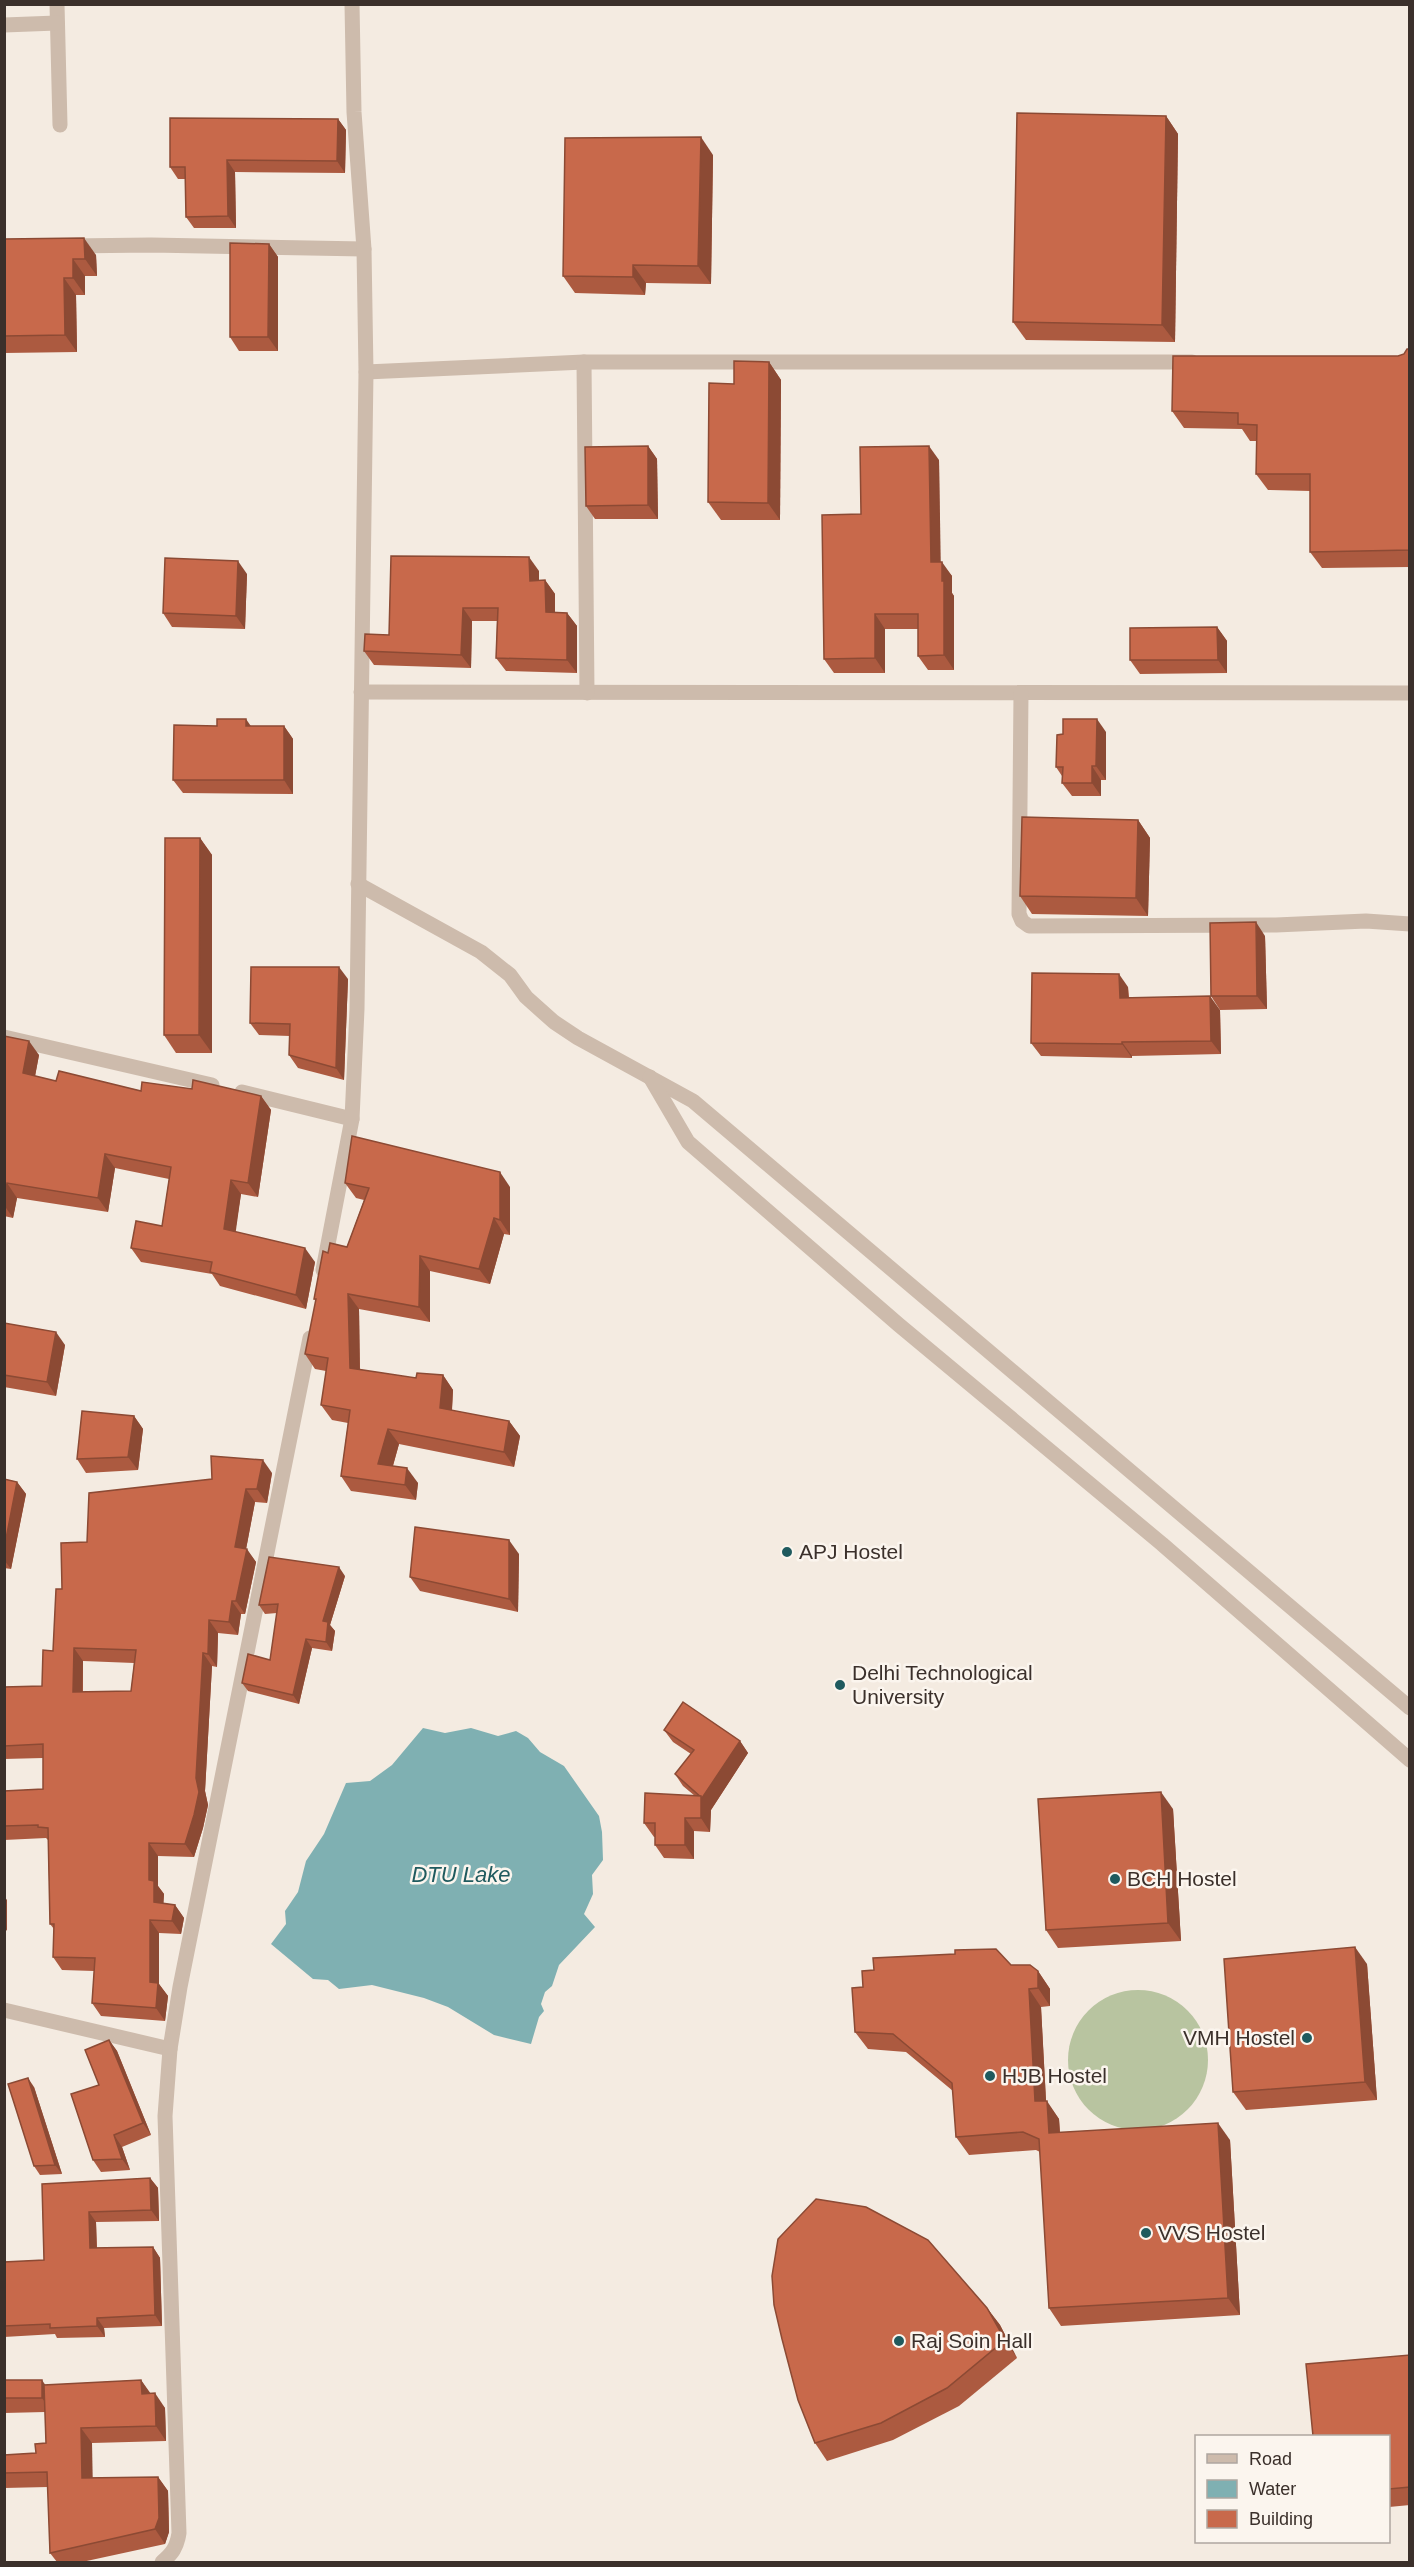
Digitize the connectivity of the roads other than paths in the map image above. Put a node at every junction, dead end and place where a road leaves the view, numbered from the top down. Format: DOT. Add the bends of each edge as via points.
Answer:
graph roads {
  1 [pos="57,4"];
  2 [pos="352,4"];
  3 [pos="57,23"];
  4 [pos="4,25"];
  5 [pos="60,125"];
  6 [pos="50,246"];
  7 [pos="364,249"];
  8 [pos="584,362"];
  9 [pos="1203,362"];
  10 [pos="366,372"];
  11 [pos="361,692"];
  12 [pos="586,693"];
  13 [pos="1021,693"];
  14 [pos="1410,693"];
  15 [pos="358,884"];
  16 [pos="1410,924"];
  17 [pos="4,1036"];
  18 [pos="650,1077"];
  19 [pos="352,1119"];
  20 [pos="319,1289"];
  21 [pos="313,1324"];
  22 [pos="1410,1707"];
  23 [pos="1410,1760"];
  24 [pos="4,2010"];
  25 [pos="170,2049"];
  26 [pos="162,2562"];
  1 -- 3 [label="street"];
  2 -- 7 [label="street" via="354,111"];
  3 -- 4 [label="street"];
  3 -- 5 [label="street"];
  6 -- 7 [label="street"];
  7 -- 10 [label="street"];
  8 -- 9 [label="street"];
  8 -- 10 [label="street"];
  8 -- 12 [label="street"];
  10 -- 11 [label="street"];
  11 -- 12 [label="street"];
  11 -- 15 [label="street"];
  12 -- 13 [label="street"];
  13 -- 14 [label="street"];
  13 -- 16 [label="street" via="1019,914 1029,926 1366,921"];
  15 -- 18 [label="street" via="481,952 510,975 526,997 554,1022"];
  15 -- 19 [label="street"];
  17 -- 19 [label="street"];
  18 -- 22 [label="street" via="693,1101"];
  18 -- 23 [label="street" via="688,1142"];
  19 -- 20 [label="street"];
  21 -- 25 [label="street"];
  24 -- 25 [label="street"];
  25 -- 26 [label="street" via="161,2178 179,2533 177,2544"];
}
